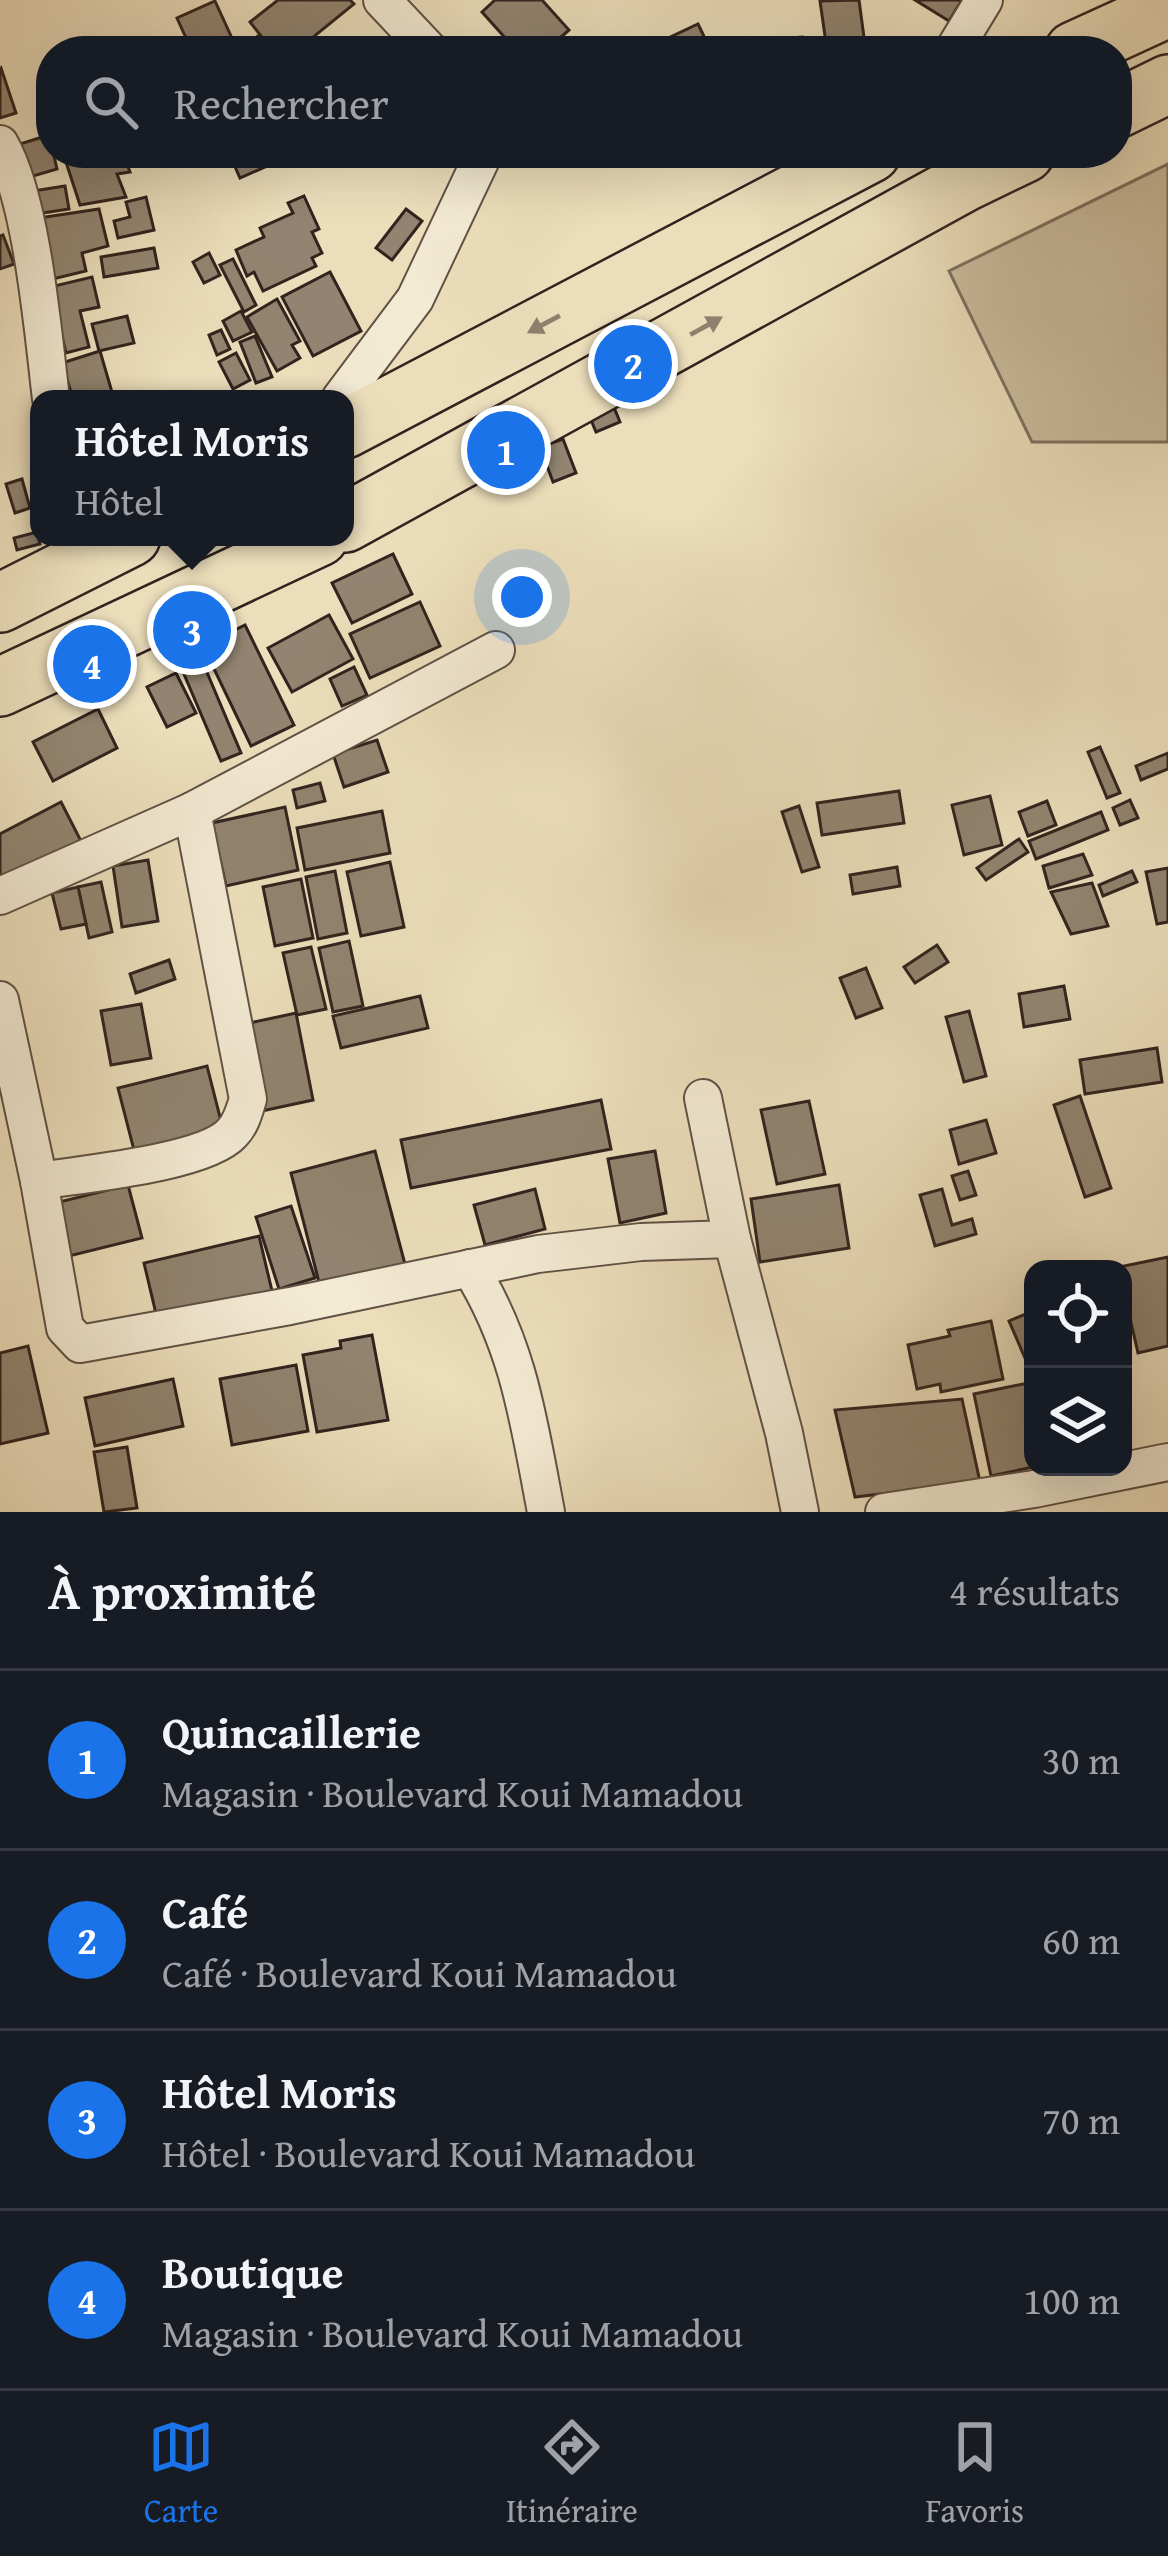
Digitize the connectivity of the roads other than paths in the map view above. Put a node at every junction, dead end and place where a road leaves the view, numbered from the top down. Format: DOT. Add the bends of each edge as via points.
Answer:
graph roads {
  1 [pos="382,0"];
  2 [pos="984,0"];
  3 [pos="1168,8"];
  4 [pos="416,36"];
  5 [pos="962,36"];
  6 [pos="1107,36"];
  7 [pos="1168,84"];
  8 [pos="1132,102"];
  9 [pos="0,144"];
  10 [pos="477,168"];
  11 [pos="842,168"];
  12 [pos="959,168"];
  13 [pos="50,390"];
  14 [pos="347,390"];
  15 [pos="354,424"];
  16 [pos="354,518"];
  17 [pos="300,546"];
  18 [pos="69,552"];
  19 [pos="0,603"];
  20 [pos="496,650"];
  21 [pos="0,687"];
  22 [pos="192,811"];
  23 [pos="0,896"];
  24 [pos="0,1000"];
  25 [pos="703,1098"];
  26 [pos="39,1181"];
  27 [pos="732,1239"];
  28 [pos="470,1268"];
  29 [pos="1168,1462"];
  30 [pos="546,1512"];
  31 [pos="800,1512"];
  32 [pos="884,1512"];
  1 -- 4 [label="street"];
  2 -- 5 [label="street"];
  3 -- 6 [label="main road"];
  7 -- 8 [label="main road"];
  9 -- 13 [label="street" via="16,185"];
  10 -- 14 [label="street" via="415,299"];
  11 -- 15 [label="main road, one-way"];
  16 -- 12 [label="main road, one-way"];
  17 -- 21 [label="main road"];
  18 -- 19 [label="main road"];
  20 -- 22 [label="street"];
  22 -- 23 [label="street"];
  22 -- 26 [label="street" via="248,1099 242,1120 206,1152"];
  24 -- 26 [label="street"];
  25 -- 27 [label="street"];
  26 -- 28 [label="street" via="64,1328 80,1343"];
  27 -- 28 [label="street" via="599,1246"];
  27 -- 31 [label="street"];
  28 -- 30 [label="street" via="518,1371"];
  29 -- 32 [label="street"];
}
